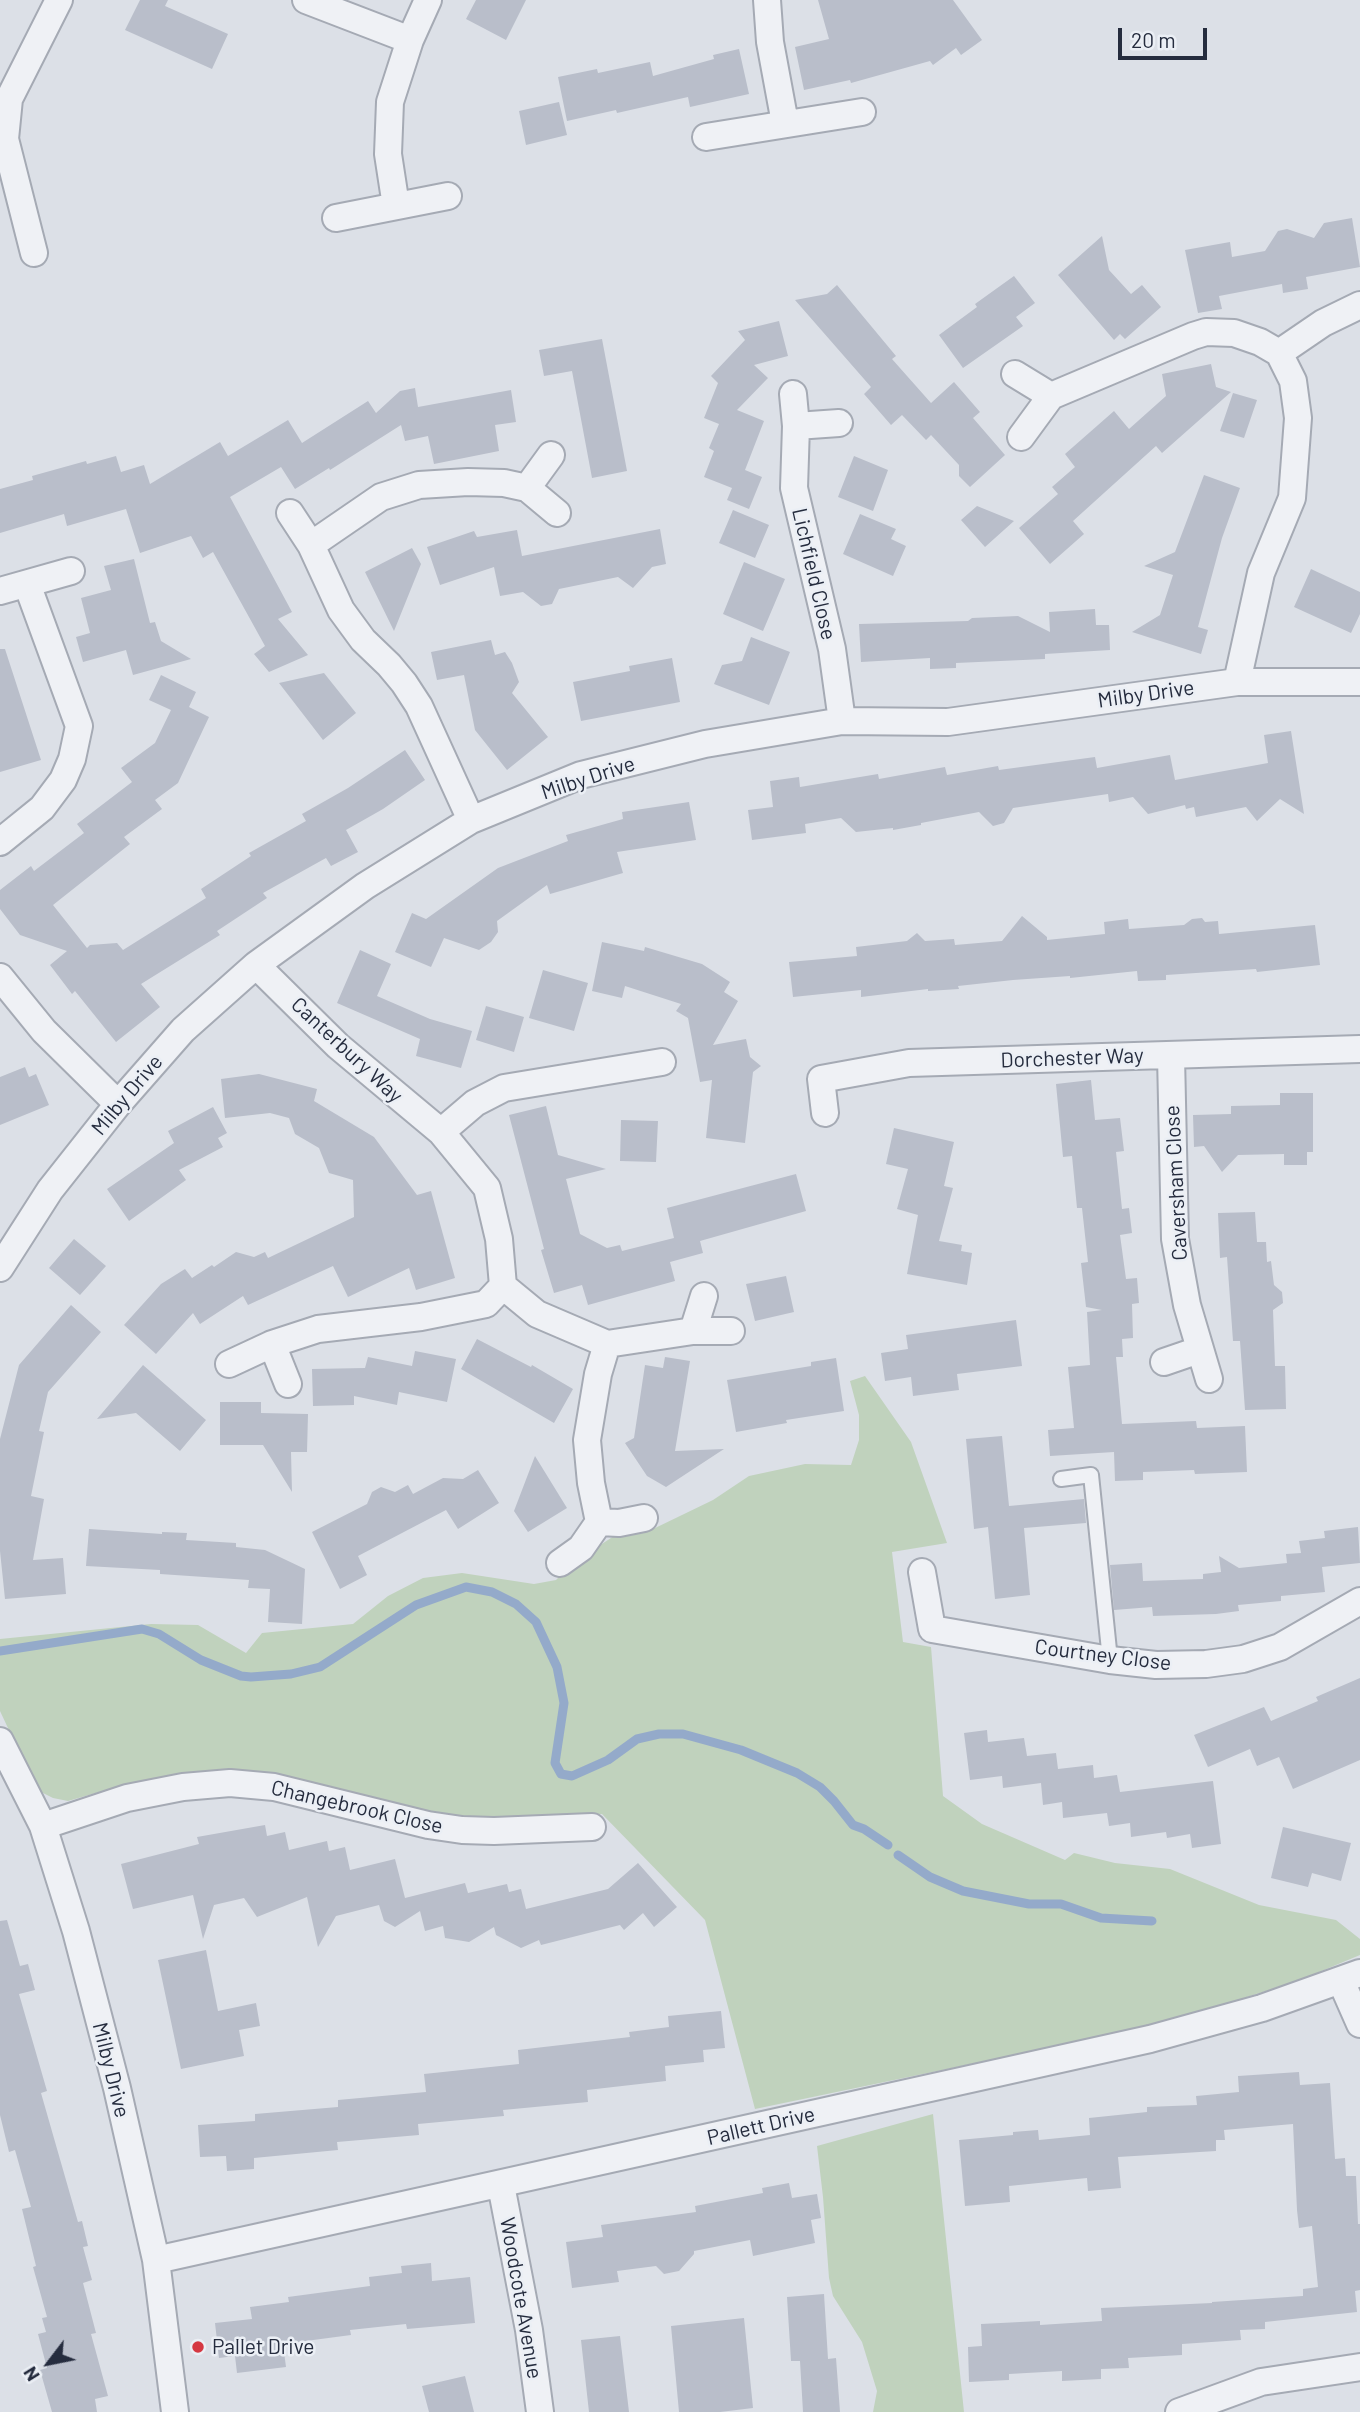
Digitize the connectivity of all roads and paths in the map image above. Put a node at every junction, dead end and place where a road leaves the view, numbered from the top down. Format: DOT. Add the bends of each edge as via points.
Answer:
graph roads {
  1 [pos="59,0"];
  2 [pos="306,0"];
  3 [pos="428,0"];
  4 [pos="767,0"];
  5 [pos="410,40"];
  6 [pos="862,112"];
  7 [pos="785,123"];
  8 [pos="706,137"];
  9 [pos="448,196"];
  10 [pos="396,206"];
  11 [pos="336,218"];
  12 [pos="34,253"];
  13 [pos="1360,305"];
  14 [pos="1279,353"];
  15 [pos="1014,374"];
  16 [pos="793,394"];
  17 [pos="1051,396"];
  18 [pos="839,424"];
  19 [pos="796,425"];
  20 [pos="1021,437"];
  21 [pos="551,455"];
  22 [pos="527,488"];
  23 [pos="290,513"];
  24 [pos="557,513"];
  25 [pos="311,545"];
  26 [pos="71,571"];
  27 [pos="27,584"];
  28 [pos="0,591"];
  29 [pos="1237,681"];
  30 [pos="1360,682"];
  31 [pos="842,721"];
  32 [pos="471,820"];
  33 [pos="0,842"];
  34 [pos="256,965"];
  35 [pos="0,977"];
  36 [pos="1360,1049"];
  37 [pos="1171,1056"];
  38 [pos="662,1062"];
  39 [pos="118,1104"];
  40 [pos="825,1113"];
  41 [pos="441,1132"];
  42 [pos="0,1268"];
  43 [pos="503,1286"];
  44 [pos="704,1296"];
  45 [pos="693,1331"];
  46 [pos="731,1331"];
  47 [pos="272,1344"];
  48 [pos="607,1344"];
  49 [pos="1199,1350"];
  50 [pos="1164,1362"];
  51 [pos="229,1364"];
  52 [pos="1209,1379"];
  53 [pos="288,1384"];
  54 [pos="1061,1479"];
  55 [pos="644,1518"];
  56 [pos="599,1522"];
  57 [pos="560,1563"];
  58 [pos="922,1572"];
  59 [pos="1360,1601"];
  60 [pos="1110,1660"];
  61 [pos="0,1741"];
  62 [pos="43,1826"];
  63 [pos="592,1827"];
  64 [pos="1350,1977"];
  65 [pos="1360,2024"];
  66 [pos="501,2185"];
  67 [pos="156,2260"];
  68 [pos="1360,2367"];
  69 [pos="174,2412"];
  70 [pos="540,2412"];
  71 [pos="1179,2412"];
  1 -- 12 [label="street" via="9,99 5,139"];
  2 -- 5 [label="street"];
  3 -- 5 [label="street"];
  4 -- 7 [label="street"];
  5 -- 10 [label="street" via="390,102 388,154"];
  6 -- 7 [label="street"];
  7 -- 8 [label="street"];
  9 -- 10 [label="street"];
  10 -- 11 [label="street"];
  13 -- 14 [label="street"];
  14 -- 17 [label="street" via="1234,333 1206,332"];
  14 -- 29 [label="street" via="1293,381 1298,418 1293,498 1261,573"];
  15 -- 17 [label="street"];
  16 -- 19 [label="street, Lichfield Close"];
  17 -- 20 [label="street"];
  18 -- 19 [label="street"];
  19 -- 31 [label="street, Lichfield Close" via="794,488 832,649"];
  21 -- 22 [label="street"];
  22 -- 24 [label="street"];
  22 -- 25 [label="street" via="468,482 419,485 381,497"];
  23 -- 25 [label="street"];
  25 -- 32 [label="street" via="341,610 419,706"];
  26 -- 27 [label="street"];
  27 -- 28 [label="street"];
  27 -- 33 [label="street" via="79,726 63,780 42,808"];
  29 -- 30 [label="street, Milby Drive"];
  29 -- 31 [label="street, Milby Drive" via="948,722"];
  31 -- 32 [label="street, Milby Drive" via="705,744 581,775"];
  32 -- 34 [label="street, Milby Drive" via="365,886"];
  34 -- 39 [label="street, Milby Drive" via="183,1030"];
  34 -- 41 [label="street, Canterbury Way" via="338,1046"];
  35 -- 39 [label="street" via="44,1031"];
  36 -- 37 [label="street, Dorchester Way"];
  37 -- 40 [label="street, Dorchester Way" via="909,1063 821,1079"];
  37 -- 49 [label="street, Caversham Close" via="1175,1239"];
  38 -- 41 [label="street" via="504,1087 475,1103"];
  39 -- 42 [label="street, Milby Drive" via="50,1190"];
  41 -- 43 [label="street, Canterbury Way" via="487,1188 499,1239"];
  43 -- 47 [label="street" via="486,1304 318,1329"];
  43 -- 48 [label="street" via="537,1314"];
  44 -- 45 [label="street"];
  45 -- 46 [label="street"];
  45 -- 48 [label="street"];
  47 -- 51 [label="street"];
  47 -- 53 [label="street"];
  48 -- 56 [label="street" via="587,1440"];
  49 -- 50 [label="street"];
  49 -- 52 [label="street, Caversham Close"];
  54 -- 60 [label="lane" via="1091,1475"];
  55 -- 56 [label="street"];
  56 -- 57 [label="street" via="581,1548"];
  58 -- 60 [label="street, Courtney Close" via="932,1629"];
  59 -- 60 [label="street, Courtney Close" via="1280,1647 1243,1659 1156,1665"];
  61 -- 62 [label="street, Milby Drive"];
  62 -- 63 [label="street, Changebrook Close" via="127,1798 230,1783 274,1787 462,1830"];
  62 -- 67 [label="street, Milby Drive" via="76,1931"];
  64 -- 65 [label="street"];
  64 -- 66 [label="street, Pallett Drive" via="1262,2008 1150,2039"];
  66 -- 67 [label="street, Pallett Drive"];
  66 -- 70 [label="street, Woodcote Avenue"];
  67 -- 69 [label="street, Milby Drive"];
  68 -- 71 [label="street" via="1261,2382"];
}
